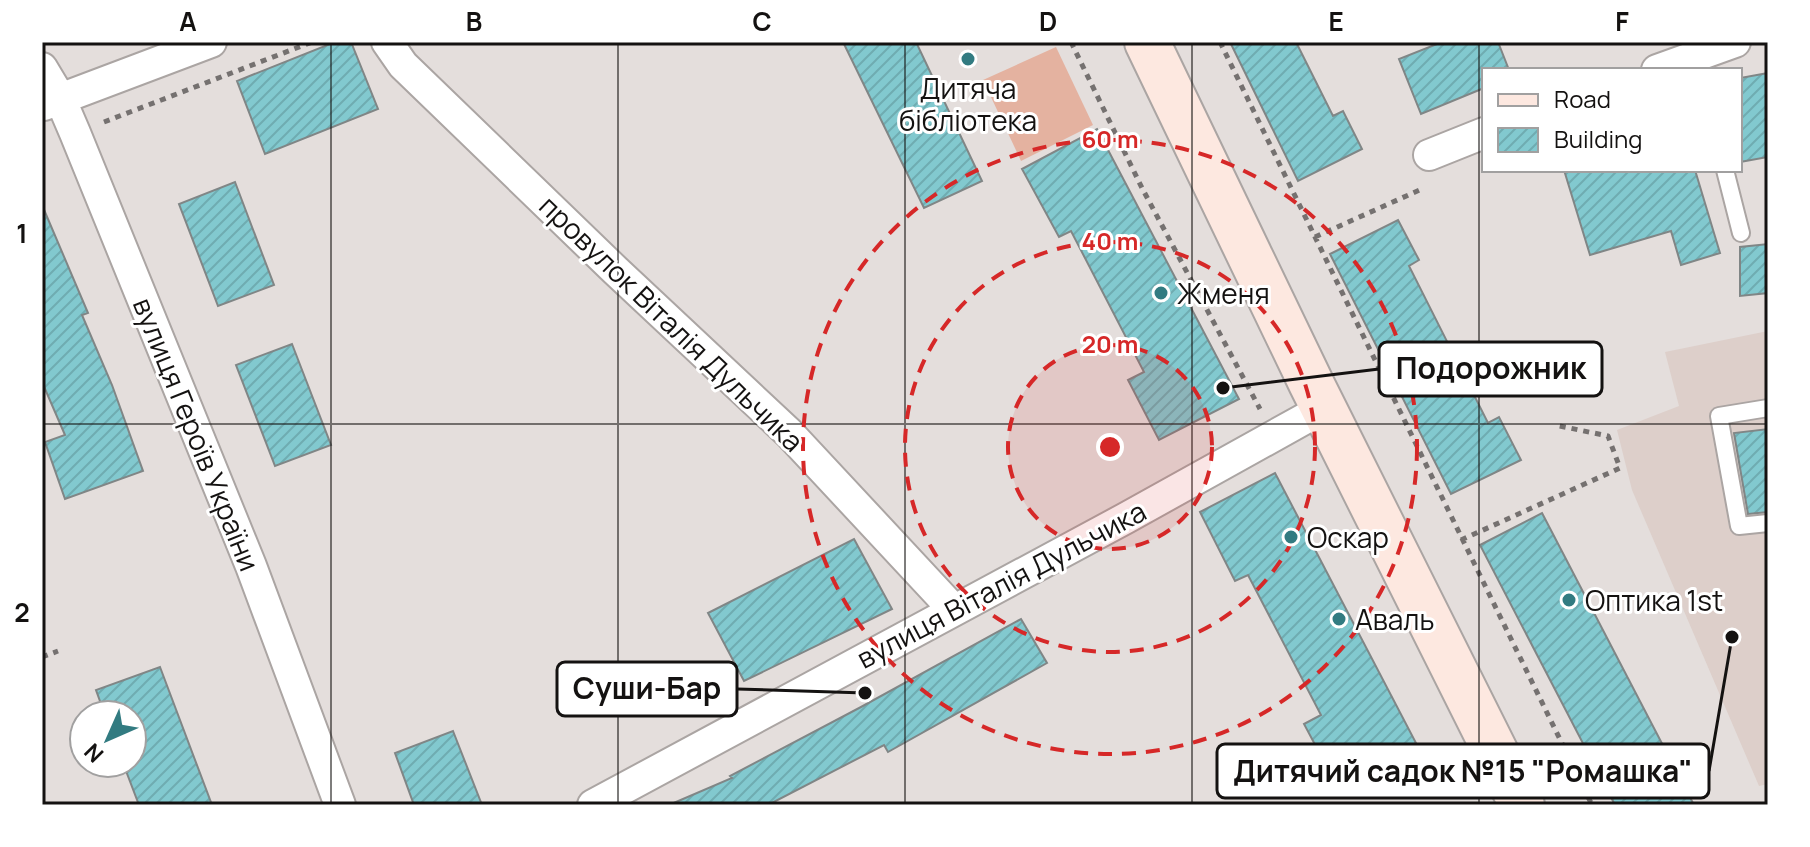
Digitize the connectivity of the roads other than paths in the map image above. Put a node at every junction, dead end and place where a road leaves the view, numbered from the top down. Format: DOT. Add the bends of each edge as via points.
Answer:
graph roads {
  1 [pos="211,42"];
  2 [pos="387,42"];
  3 [pos="1147,42"];
  4 [pos="1735,42"];
  5 [pos="1698,63"];
  6 [pos="42,68"];
  7 [pos="1669,68"];
  8 [pos="51,102"];
  9 [pos="1482,134"];
  10 [pos="1429,155"];
  11 [pos="1726,172"];
  12 [pos="1741,233"];
  13 [pos="1324,408"];
  14 [pos="1768,408"];
  15 [pos="1768,523"];
  16 [pos="953,609"];
  17 [pos="340,805"];
  18 [pos="593,805"];
  19 [pos="1522,805"];
  1 -- 8 [label="street"];
  2 -- 16 [label="street, провулок Віталія Дульчика" via="425,87 789,433"];
  3 -- 13 [label="street"];
  4 -- 5 [label="street"];
  5 -- 7 [label="street"];
  6 -- 8 [label="street, вулиця Героїв України"];
  8 -- 17 [label="street, вулиця Героїв України" via="75,133 251,566"];
  9 -- 10 [label="street"];
  11 -- 12 [label="lane"];
  13 -- 16 [label="street, вулиця Віталія Дульчика"];
  13 -- 19 [label="street"];
  14 -- 15 [label="lane" via="1719,416 1739,526"];
  16 -- 18 [label="street, вулиця Віталія Дульчика"];
}
